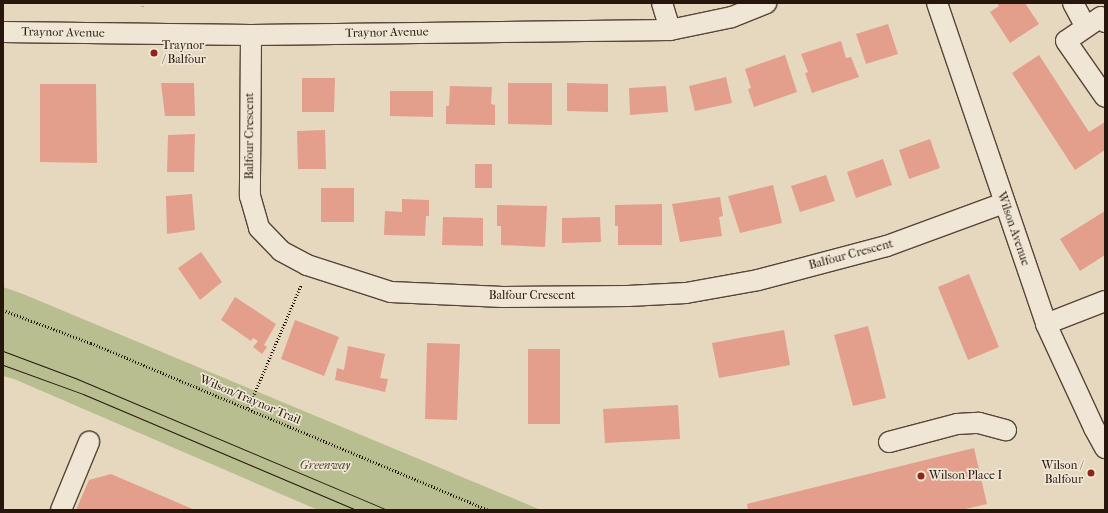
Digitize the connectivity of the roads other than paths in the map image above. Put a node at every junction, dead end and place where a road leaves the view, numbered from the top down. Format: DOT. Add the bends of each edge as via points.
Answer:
graph roads {
  1 [pos="662,3"];
  2 [pos="766,3"];
  3 [pos="937,3"];
  4 [pos="1073,3"];
  5 [pos="1105,22"];
  6 [pos="1086,27"];
  7 [pos="670,30"];
  8 [pos="3,32"];
  9 [pos="251,35"];
  10 [pos="1105,97"];
  11 [pos="1004,204"];
  12 [pos="1105,301"];
  13 [pos="1046,324"];
  14 [pos="1006,430"];
  15 [pos="89,442"];
  16 [pos="889,442"];
  17 [pos="1105,448"];
  18 [pos="61,510"];
  1 -- 7 [label="street"];
  2 -- 7 [label="street, Traynor Avenue" via="732,17"];
  3 -- 11 [label="street, Wilson Avenue"];
  4 -- 6 [label="street"];
  5 -- 6 [label="street" via="1101,17"];
  6 -- 10 [label="street" via="1066,41"];
  7 -- 9 [label="street, Traynor Avenue"];
  8 -- 9 [label="street, Traynor Avenue"];
  9 -- 11 [label="street, Balfour Crescent" via="250,196 259,228 281,251 307,265 391,292 503,297 686,293 758,280 888,246"];
  11 -- 13 [label="street, Wilson Avenue"];
  12 -- 13 [label="street"];
  13 -- 17 [label="street, Wilson Avenue"];
  14 -- 16 [label="street" via="979,423 957,424"];
  15 -- 18 [label="street"];
}
